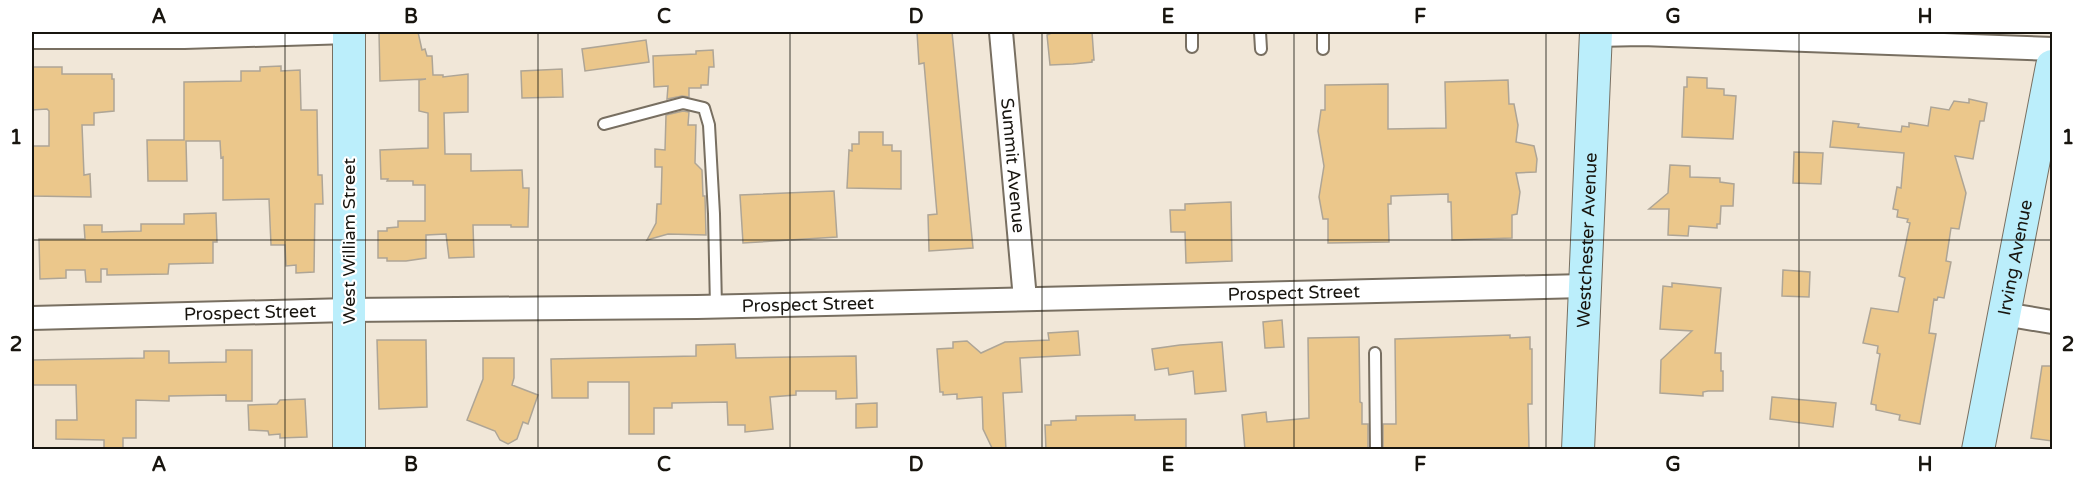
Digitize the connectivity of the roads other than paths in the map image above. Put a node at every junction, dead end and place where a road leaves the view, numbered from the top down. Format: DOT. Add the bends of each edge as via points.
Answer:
graph roads {
  1 [pos="349,32"];
  2 [pos="1000,32"];
  3 [pos="1192,32"];
  4 [pos="1260,32"];
  5 [pos="1323,32"];
  6 [pos="1596,33"];
  7 [pos="32,37"];
  8 [pos="1192,47"];
  9 [pos="1261,49"];
  10 [pos="1323,49"];
  11 [pos="2052,50"];
  12 [pos="2052,66"];
  13 [pos="604,124"];
  14 [pos="1584,286"];
  15 [pos="1025,299"];
  16 [pos="716,307"];
  17 [pos="348,310"];
  18 [pos="2004,314"];
  19 [pos="32,318"];
  20 [pos="2052,322"];
  21 [pos="1375,353"];
  22 [pos="349,450"];
  23 [pos="1376,450"];
  24 [pos="1578,450"];
  25 [pos="1978,450"];
  1 -- 7 [label="street"];
  1 -- 17 [label="street, West William Street"];
  2 -- 15 [label="street, Summit Avenue"];
  3 -- 8 [label="lane"];
  4 -- 9 [label="lane"];
  5 -- 10 [label="lane"];
  6 -- 11 [label="street"];
  6 -- 14 [label="street, Westchester Avenue"];
  12 -- 18 [label="street, Irving Avenue"];
  13 -- 16 [label="lane" via="683,104 704,108 709,124 714,202"];
  14 -- 15 [label="street, Prospect Street"];
  14 -- 24 [label="street, Westchester Avenue"];
  15 -- 16 [label="street, Prospect Street"];
  16 -- 17 [label="street, Prospect Street"];
  17 -- 19 [label="street, Prospect Street"];
  17 -- 22 [label="street, West William Street"];
  18 -- 20 [label="street"];
  18 -- 25 [label="street, Irving Avenue"];
  21 -- 23 [label="lane"];
}
